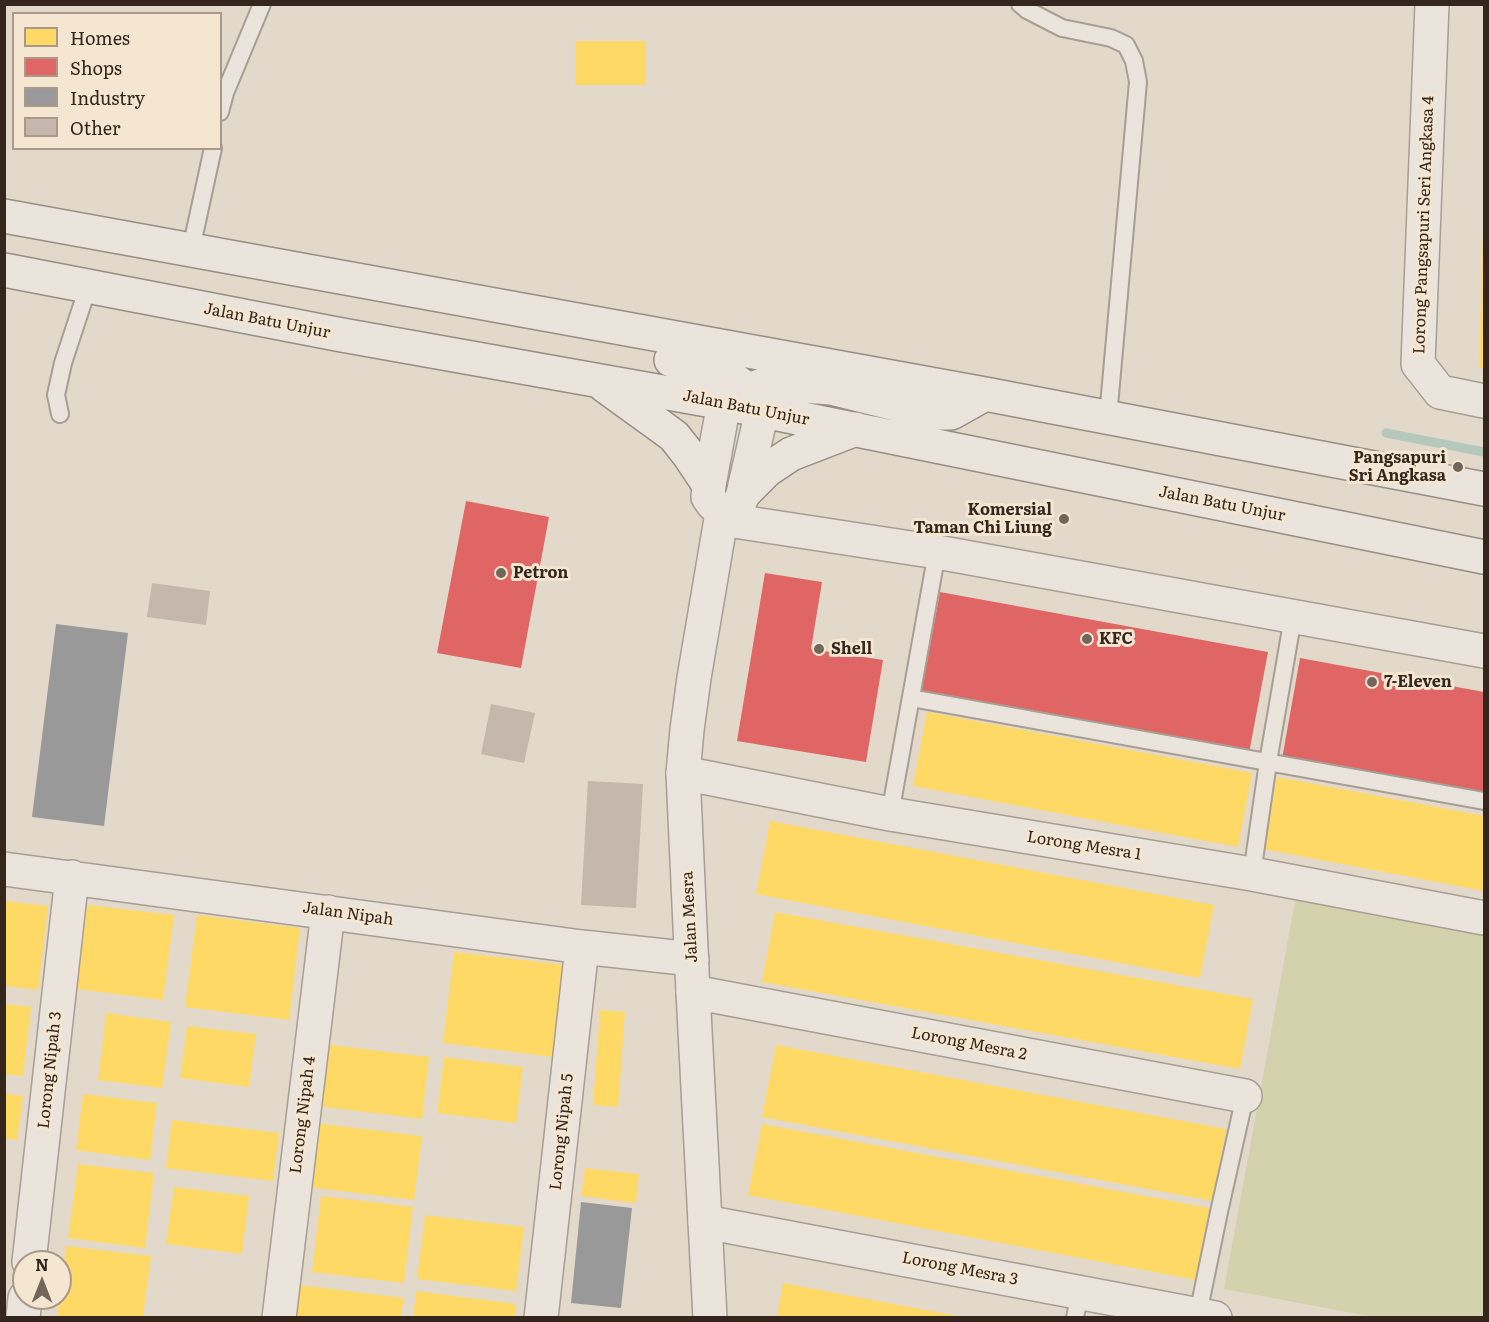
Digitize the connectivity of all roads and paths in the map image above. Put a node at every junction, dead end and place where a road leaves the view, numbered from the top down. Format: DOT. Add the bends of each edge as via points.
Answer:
graph roads {
  1 [pos="262,4"];
  2 [pos="1020,4"];
  3 [pos="1432,4"];
  4 [pos="222,104"];
  5 [pos="213,150"];
  6 [pos="4,216"];
  7 [pos="191,249"];
  8 [pos="4,270"];
  9 [pos="88,287"];
  10 [pos="574,320"];
  11 [pos="595,380"];
  12 [pos="985,394"];
  13 [pos="745,401"];
  14 [pos="1485,401"];
  15 [pos="60,414"];
  16 [pos="1108,417"];
  17 [pos="856,429"];
  18 [pos="709,485"];
  19 [pos="1485,489"];
  20 [pos="743,494"];
  21 [pos="721,519"];
  22 [pos="937,552"];
  23 [pos="1485,557"];
  24 [pos="1293,617"];
  25 [pos="1485,651"];
  26 [pos="910,698"];
  27 [pos="1268,762"];
  28 [pos="683,773"];
  29 [pos="1485,801"];
  30 [pos="890,814"];
  31 [pos="4,868"];
  32 [pos="1251,874"];
  33 [pos="72,877"];
  34 [pos="328,912"];
  35 [pos="1485,918"];
  36 [pos="582,947"];
  37 [pos="692,959"];
  38 [pos="693,992"];
  39 [pos="1245,1096"];
  40 [pos="705,1222"];
  41 [pos="30,1250"];
  42 [pos="1077,1304"];
  43 [pos="1206,1316"];
  44 [pos="279,1317"];
  45 [pos="541,1317"];
  46 [pos="710,1317"];
  1 -- 4 [label="lane"];
  2 -- 16 [label="lane" via="1062,28 1126,45 1134,62 1138,82"];
  3 -- 14 [label="street, Lorong Pangsapuri Seri Angkasa 4" via="1418,364 1440,392"];
  5 -- 7 [label="lane"];
  6 -- 7 [label="street"];
  7 -- 10 [label="street"];
  8 -- 9 [label="street, Jalan Batu Unjur"];
  9 -- 11 [label="street, Jalan Batu Unjur"];
  9 -- 15 [label="lane" via="63,363 56,395"];
  10 -- 12 [label="street"];
  10 -- 13 [label="street" via="598,341 651,357 709,367 730,377"];
  11 -- 13 [label="street, Jalan Batu Unjur"];
  11 -- 18 [label="street" via="674,436"];
  12 -- 13 [label="street" via="951,413 932,413 831,388 763,385"];
  12 -- 16 [label="street"];
  13 -- 17 [label="street, Jalan Batu Unjur"];
  13 -- 18 [label="street"];
  13 -- 20 [label="street"];
  16 -- 19 [label="street"];
  17 -- 20 [label="street" via="791,454 767,470"];
  17 -- 23 [label="street, Jalan Batu Unjur"];
  18 -- 21 [label="street" via="708,497"];
  20 -- 21 [label="street" via="740,502"];
  21 -- 22 [label="street"];
  21 -- 28 [label="street, Jalan Mesra" via="694,678"];
  22 -- 24 [label="street"];
  22 -- 26 [label="lane"];
  24 -- 25 [label="street"];
  24 -- 27 [label="lane"];
  26 -- 27 [label="lane"];
  26 -- 30 [label="lane"];
  27 -- 29 [label="lane"];
  27 -- 32 [label="lane"];
  28 -- 30 [label="street, Lorong Mesra 1"];
  28 -- 37 [label="street, Jalan Mesra"];
  30 -- 32 [label="street, Lorong Mesra 1"];
  31 -- 33 [label="street, Jalan Nipah"];
  32 -- 35 [label="street, Lorong Mesra 1"];
  33 -- 34 [label="street, Jalan Nipah"];
  33 -- 41 [label="street, Lorong Nipah 3"];
  34 -- 36 [label="street, Jalan Nipah"];
  34 -- 44 [label="street, Lorong Nipah 4"];
  36 -- 37 [label="street, Jalan Nipah"];
  36 -- 45 [label="street, Lorong Nipah 5"];
  37 -- 38 [label="street, Jalan Mesra"];
  38 -- 39 [label="street, Lorong Mesra 2"];
  38 -- 40 [label="street, Jalan Mesra"];
  39 -- 43 [label="lane" via="1219,1212"];
  40 -- 42 [label="street, Lorong Mesra 3"];
  40 -- 46 [label="street, Jalan Mesra"];
  42 -- 43 [label="street, Lorong Mesra 3"];
}
